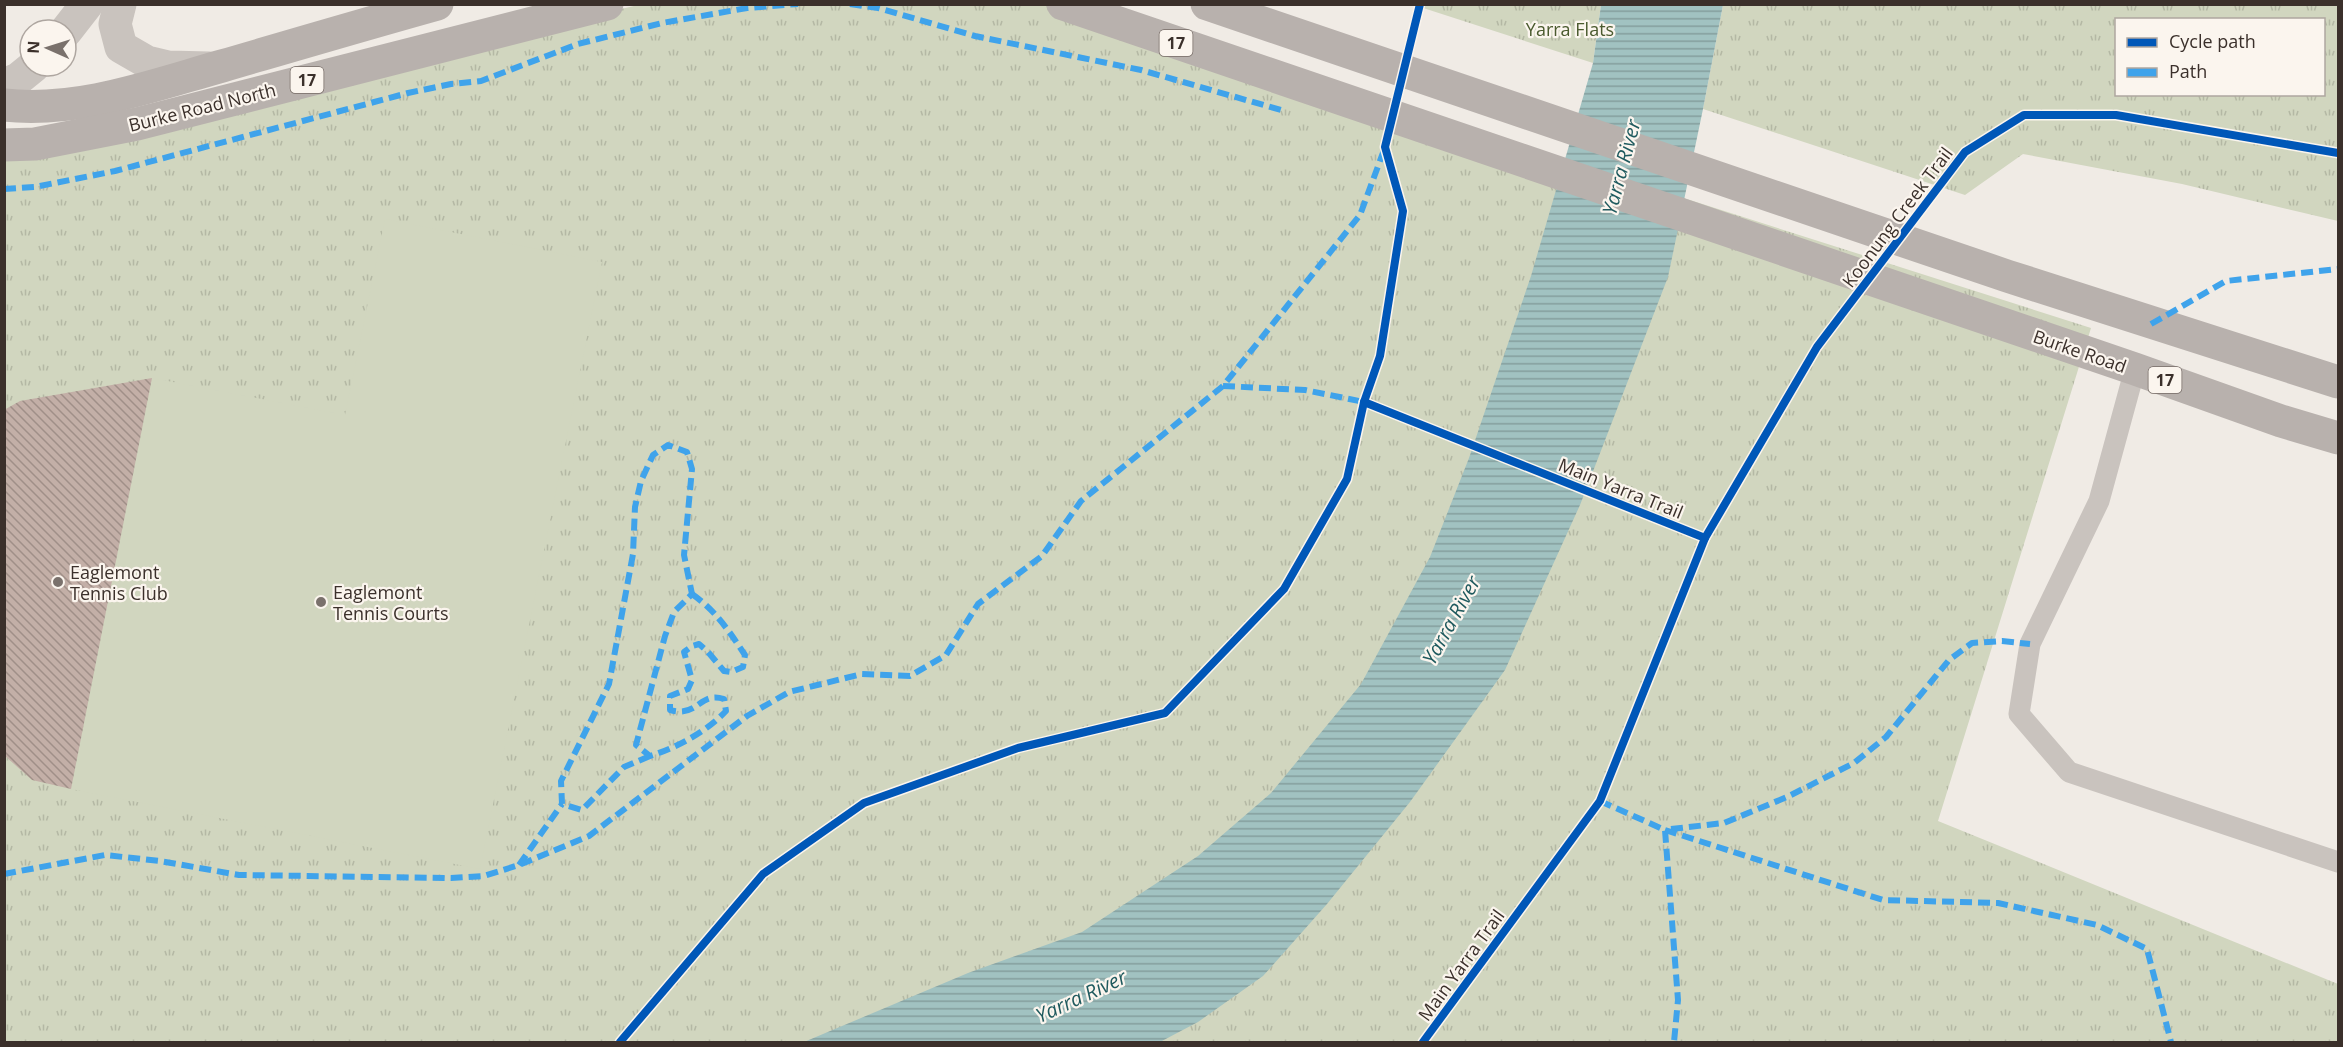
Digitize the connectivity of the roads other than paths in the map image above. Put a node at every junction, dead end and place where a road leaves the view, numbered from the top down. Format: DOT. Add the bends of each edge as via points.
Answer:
graph roads {
  1 [pos="87,4"];
  2 [pos="120,4"];
  3 [pos="436,4"];
  4 [pos="607,4"];
  5 [pos="1063,4"];
  6 [pos="1207,4"];
  7 [pos="76,18"];
  8 [pos="214,68"];
  9 [pos="19,78"];
  10 [pos="4,85"];
  11 [pos="4,105"];
  12 [pos="4,145"];
  13 [pos="2135,369"];
  14 [pos="2338,382"];
  15 [pos="2338,438"];
  16 [pos="2338,862"];
  1 -- 7 [label="street"];
  2 -- 8 [label="street" via="115,24 121,48 147,62 168,67"];
  3 -- 8 [label="main road, Burke Road North / 17"];
  4 -- 12 [label="main road, Burke Road North / 17" via="138,124 35,144"];
  5 -- 13 [label="main road, Burke Road / 17"];
  6 -- 14 [label="main road" via="2007,276"];
  8 -- 11 [label="main road, Burke Road North / 17" via="98,100 25,107"];
  9 -- 10 [label="street"];
  13 -- 15 [label="main road, Burke Road / 17"];
  13 -- 16 [label="lane" via="2099,501 2030,644 2019,714 2069,772"];
}
